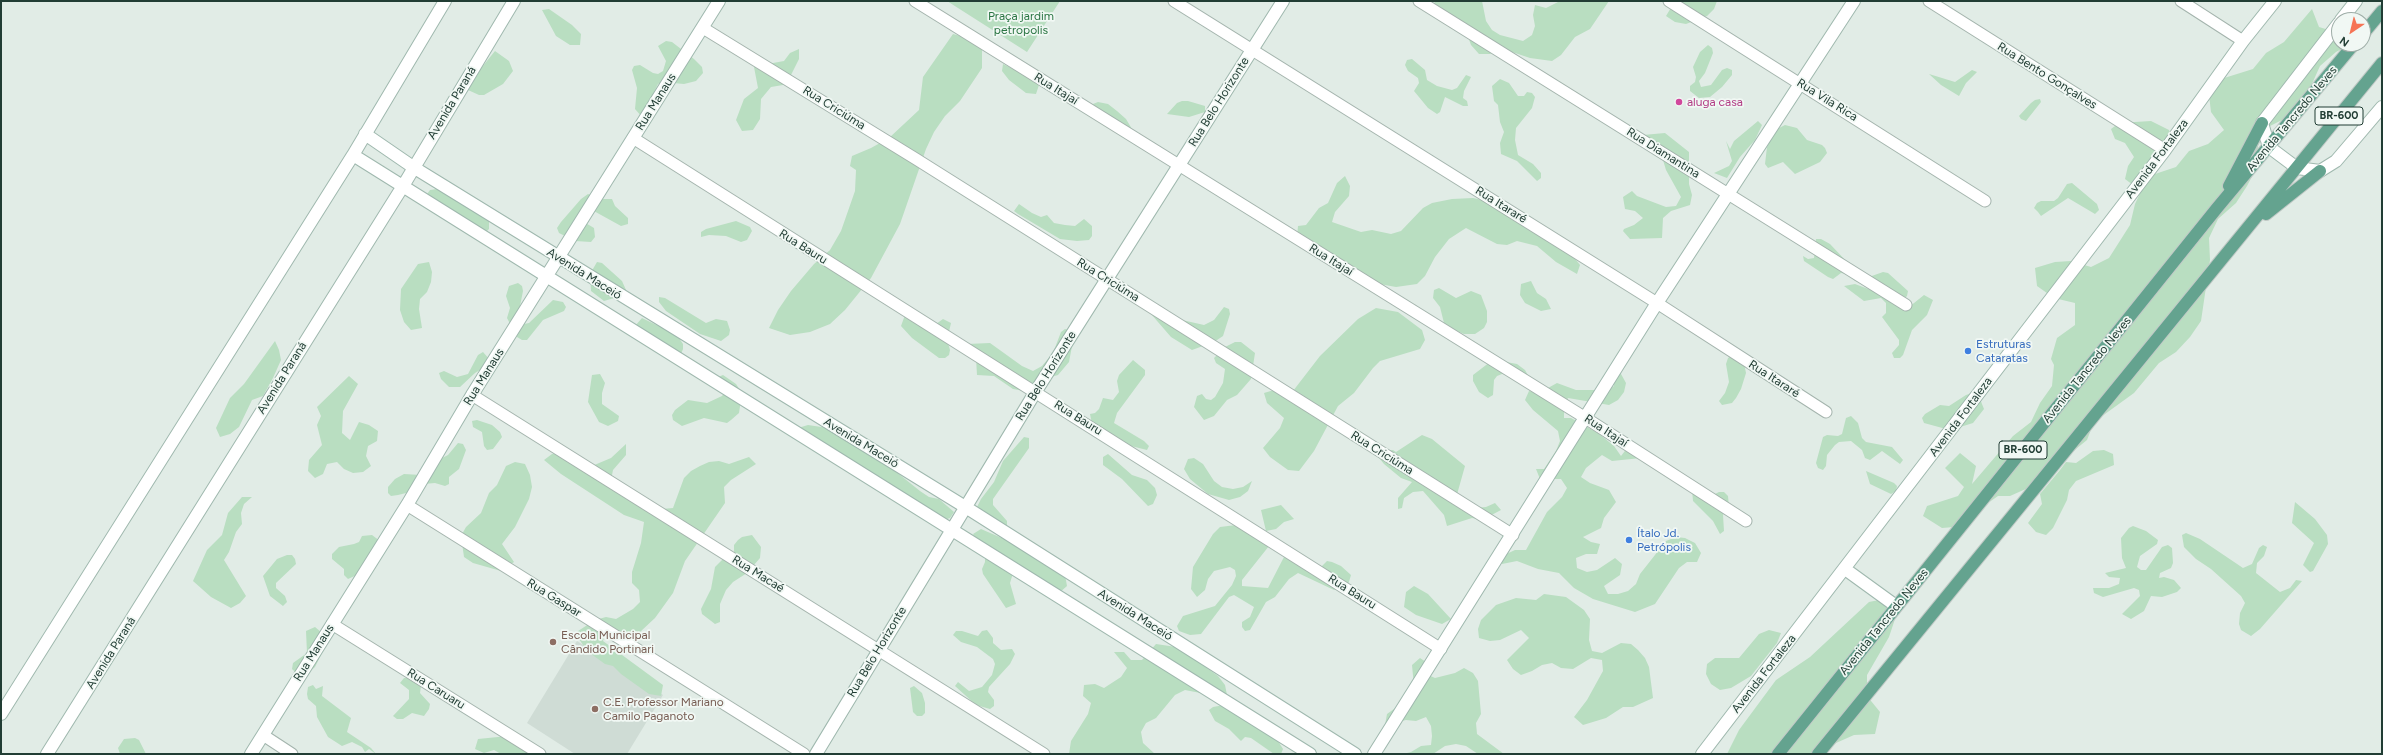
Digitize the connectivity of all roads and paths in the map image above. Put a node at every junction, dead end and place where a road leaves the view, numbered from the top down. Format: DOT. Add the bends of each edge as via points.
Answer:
graph roads {
  1 [pos="446,1"];
  2 [pos="514,1"];
  3 [pos="719,1"];
  4 [pos="915,1"];
  5 [pos="1174,1"];
  6 [pos="1283,1"];
  7 [pos="1420,1"];
  8 [pos="1669,1"];
  9 [pos="1854,1"];
  10 [pos="1929,1"];
  11 [pos="2182,1"];
  12 [pos="2275,1"];
  13 [pos="2356,1"];
  14 [pos="2382,11"];
  15 [pos="2347,12"];
  16 [pos="2371,24"];
  17 [pos="703,28"];
  18 [pos="2331,33"];
  19 [pos="2243,41"];
  20 [pos="1252,49"];
  21 [pos="2347,52"];
  22 [pos="2382,63"];
  23 [pos="1800,83"];
  24 [pos="2381,109"];
  25 [pos="2262,123"];
  26 [pos="365,134"];
  27 [pos="633,138"];
  28 [pos="2269,146"];
  29 [pos="2165,150"];
  30 [pos="353,155"];
  31 [pos="1179,165"];
  32 [pos="413,167"];
  33 [pos="2297,168"];
  34 [pos="2320,171"];
  35 [pos="403,186"];
  36 [pos="1728,193"];
  37 [pos="1985,200"];
  38 [pos="2217,208"];
  39 [pos="2250,227"];
  40 [pos="558,258"];
  41 [pos="546,277"];
  42 [pos="1106,279"];
  43 [pos="1657,303"];
  44 [pos="1906,305"];
  45 [pos="1036,391"];
  46 [pos="472,395"];
  47 [pos="1826,412"];
  48 [pos="1584,417"];
  49 [pos="406,506"];
  50 [pos="966,508"];
  51 [pos="1746,521"];
  52 [pos="953,530"];
  53 [pos="1513,535"];
  54 [pos="1845,569"];
  55 [pos="1896,606"];
  56 [pos="332,624"];
  57 [pos="878,648"];
  58 [pos="1441,649"];
  59 [pos="1,714"];
  60 [pos="263,735"];
  61 [pos="47,754"];
  62 [pos="251,754"];
  63 [pos="292,754"];
  64 [pos="540,754"];
  65 [pos="804,754"];
  66 [pos="816,754"];
  67 [pos="1044,754"];
  68 [pos="1310,754"];
  69 [pos="1354,754"];
  70 [pos="1374,754"];
  71 [pos="1702,754"];
  72 [pos="1778,754"];
  73 [pos="1818,754"];
  1 -- 26 [label="street"];
  2 -- 32 [label="street, Avenida Paraná"];
  3 -- 17 [label="street, Rua Manaus"];
  4 -- 31 [label="street, Rua Itajaí"];
  5 -- 20 [label="street, Rua Itararé"];
  6 -- 20 [label="street, Rua Belo Horizonte"];
  7 -- 36 [label="street, Rua Diamantina"];
  8 -- 23 [label="street, Rua Vila Rica"];
  9 -- 23 [label="street"];
  10 -- 29 [label="street, Rua Bento Gonçalves"];
  11 -- 19 [label="street"];
  12 -- 19 [label="street, Avenida Fortaleza"];
  13 -- 15 [label="street"];
  14 -- 16 [label="main road"];
  17 -- 27 [label="street, Rua Manaus"];
  17 -- 42 [label="street, Rua Criciúma"];
  18 -- 25 [label="street"];
  19 -- 29 [label="street, Avenida Fortaleza"];
  20 -- 31 [label="street, Rua Belo Horizonte"];
  20 -- 43 [label="street, Rua Itararé"];
  21 -- 28 [label="main road, Avenida Tancredo Neves / BR-600"];
  22 -- 33 [label="main road, BR-600"];
  23 -- 36 [label="street"];
  23 -- 37 [label="street, Rua Vila Rica"];
  24 -- 34 [label="street" via="2336,162"];
  25 -- 28 [label="street"];
  25 -- 38 [label="main road"];
  26 -- 30 [label="street"];
  26 -- 32 [label="street, Avenida Maceió"];
  27 -- 40 [label="street, Rua Manaus"];
  27 -- 45 [label="street, Rua Bauru"];
  28 -- 33 [label="street"];
  28 -- 38 [label="main road, Avenida Tancredo Neves / BR-600"];
  29 -- 54 [label="street, Avenida Fortaleza"];
  30 -- 35 [label="street, Avenida Maceió"];
  30 -- 59 [label="street"];
  31 -- 42 [label="street, Rua Belo Horizonte"];
  31 -- 48 [label="street, Rua Itajaí"];
  32 -- 35 [label="street, Avenida Paraná"];
  32 -- 40 [label="street, Avenida Maceió"];
  33 -- 34 [label="street"];
  33 -- 39 [label="main road, BR-600"];
  34 -- 39 [label="main road"];
  35 -- 41 [label="street, Avenida Maceió"];
  35 -- 61 [label="street, Avenida Paraná"];
  36 -- 43 [label="street"];
  36 -- 44 [label="street, Rua Diamantina"];
  38 -- 55 [label="main road, Avenida Tancredo Neves / BR-600"];
  39 -- 73 [label="main road, BR-600" via="2128,372"];
  40 -- 41 [label="street, Rua Manaus"];
  40 -- 50 [label="street, Avenida Maceió"];
  41 -- 46 [label="street, Rua Manaus"];
  41 -- 52 [label="street, Avenida Maceió"];
  42 -- 45 [label="street, Rua Belo Horizonte"];
  42 -- 53 [label="street, Rua Criciúma"];
  43 -- 47 [label="street, Rua Itararé"];
  43 -- 48 [label="street"];
  45 -- 50 [label="street, Rua Belo Horizonte"];
  45 -- 58 [label="street, Rua Bauru"];
  46 -- 49 [label="street, Rua Manaus"];
  46 -- 57 [label="street, Rua Macaé"];
  48 -- 51 [label="street, Rua Itajaí"];
  48 -- 53 [label="street"];
  49 -- 56 [label="street, Rua Manaus"];
  49 -- 65 [label="street, Rua Gaspar"];
  50 -- 52 [label="street, Rua Belo Horizonte"];
  50 -- 69 [label="street, Avenida Maceió"];
  52 -- 57 [label="street, Rua Belo Horizonte"];
  52 -- 68 [label="street, Avenida Maceió"];
  53 -- 58 [label="street"];
  54 -- 55 [label="street"];
  54 -- 71 [label="street, Avenida Fortaleza"];
  55 -- 72 [label="main road, Avenida Tancredo Neves / BR-600"];
  56 -- 60 [label="street, Rua Manaus"];
  56 -- 64 [label="street, Rua Caruaru"];
  57 -- 66 [label="street, Rua Belo Horizonte"];
  57 -- 67 [label="street, Rua Macaé"];
  58 -- 70 [label="street"];
  60 -- 62 [label="street, Rua Manaus"];
  60 -- 63 [label="street"];
}
